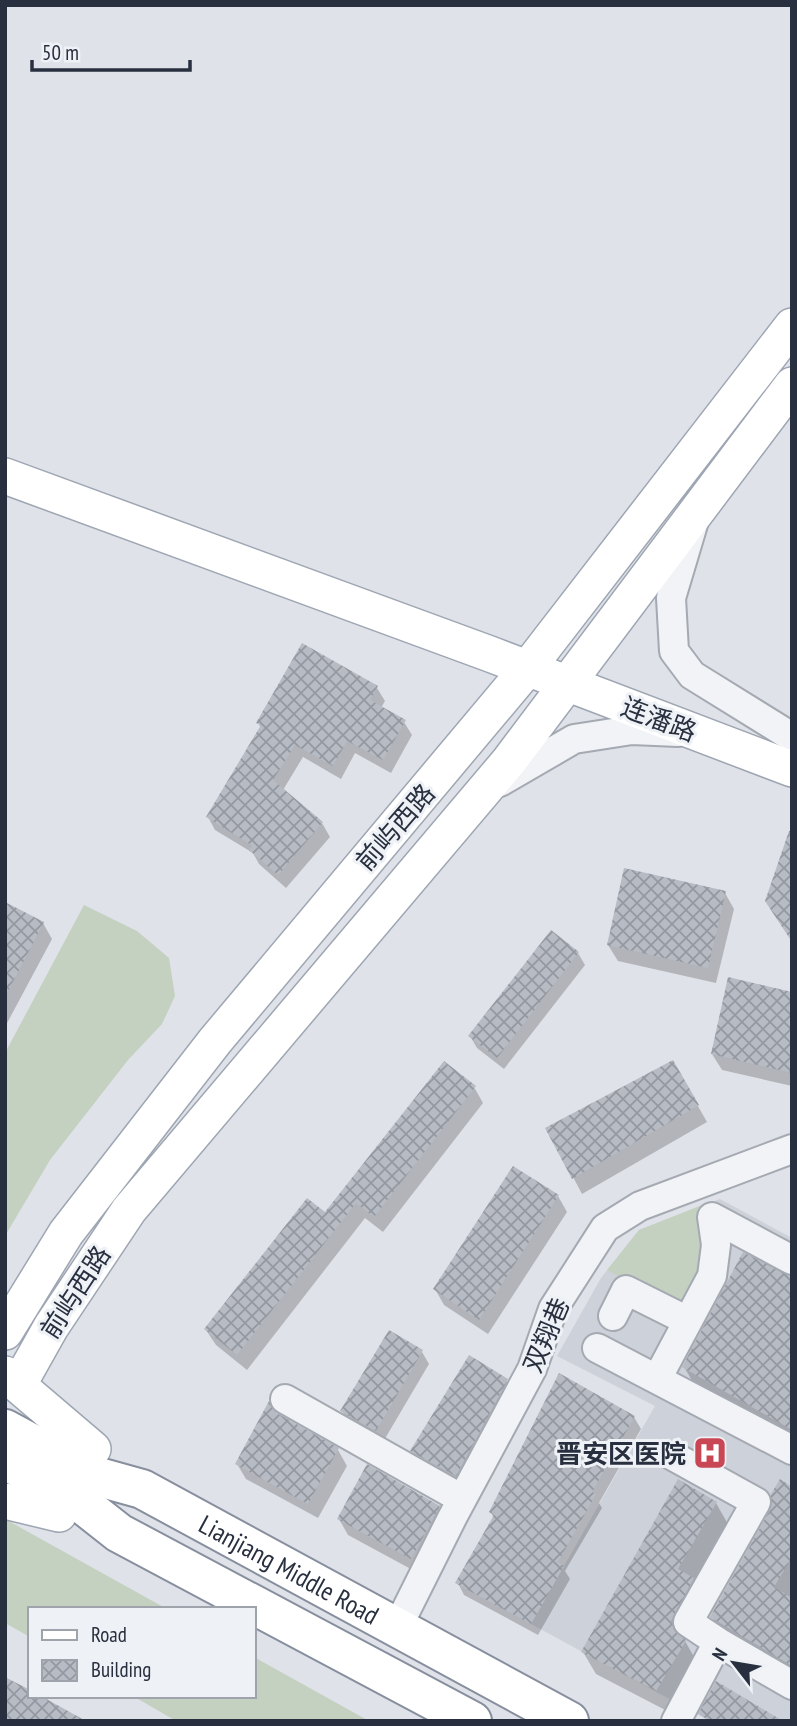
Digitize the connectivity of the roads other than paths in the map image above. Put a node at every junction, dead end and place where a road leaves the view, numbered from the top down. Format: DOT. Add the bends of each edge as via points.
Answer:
graph roads {
  1 [pos="792,326"];
  2 [pos="792,385"];
  3 [pos="5,452"];
  4 [pos="5,476"];
  5 [pos="698,509"];
  6 [pos="534,660"];
  7 [pos="573,676"];
  8 [pos="692,732"];
  9 [pos="792,737"];
  10 [pos="792,744"];
  11 [pos="792,769"];
  12 [pos="483,793"];
  13 [pos="792,1150"];
  14 [pos="792,1261"];
  15 [pos="612,1316"];
  16 [pos="688,1321"];
  17 [pos="5,1332"];
  18 [pos="597,1348"];
  19 [pos="657,1379"];
  20 [pos="10,1386"];
  21 [pos="285,1399"];
  22 [pos="5,1429"];
  23 [pos="792,1450"];
  24 [pos="673,1456"];
  25 [pos="5,1460"];
  26 [pos="5,1489"];
  27 [pos="142,1489"];
  28 [pos="462,1499"];
  29 [pos="5,1500"];
  30 [pos="59,1514"];
  31 [pos="119,1533"];
  32 [pos="398,1626"];
  33 [pos="718,1642"];
  34 [pos="792,1685"];
  35 [pos="470,1720"];
  36 [pos="569,1721"];
  37 [pos="676,1721"];
  1 -- 6 [label="main road, 前屿西路"];
  2 -- 5 [label="main road, 前屿西路"];
  3 -- 6 [label="main road"];
  4 -- 6 [label="main road"];
  5 -- 7 [label="main road, 前屿西路"];
  5 -- 9 [label="street" via="671,598 674,651 692,676"];
  6 -- 7 [label="main road, 连潘路"];
  6 -- 17 [label="main road, 前屿西路" via="215,1041 66,1233"];
  7 -- 8 [label="main road, 连潘路"];
  7 -- 10 [label="main road, 连潘路"];
  7 -- 12 [label="main road, 前屿西路"];
  8 -- 11 [label="main road, 连潘路"];
  8 -- 12 [label="street" via="632,730 574,739"];
  12 -- 20 [label="main road, 前屿西路" via="129,1210"];
  13 -- 28 [label="street, 双翔巷" via="640,1206 605,1228 553,1309 533,1369"];
  14 -- 16 [label="street" via="712,1217 716,1245 712,1276"];
  15 -- 16 [label="street" via="626,1290"];
  16 -- 19 [label="street"];
  18 -- 19 [label="street"];
  19 -- 23 [label="street"];
  20 -- 27 [label="highway"];
  21 -- 28 [label="street"];
  22 -- 27 [label="highway, Lianjiang Middle Road" via="88,1474"];
  24 -- 33 [label="street" via="756,1502 688,1622"];
  25 -- 31 [label="highway, Lianjiang Middle Road" via="72,1496"];
  26 -- 30 [label="highway"];
  27 -- 32 [label="highway, Lianjiang Middle Road"];
  28 -- 32 [label="street, 双翔巷"];
  29 -- 30 [label="main road"];
  30 -- 31 [label="highway"];
  31 -- 35 [label="highway, Lianjiang Middle Road"];
  32 -- 36 [label="highway, Lianjiang Middle Road"];
  33 -- 34 [label="street"];
  33 -- 37 [label="street"];
}
